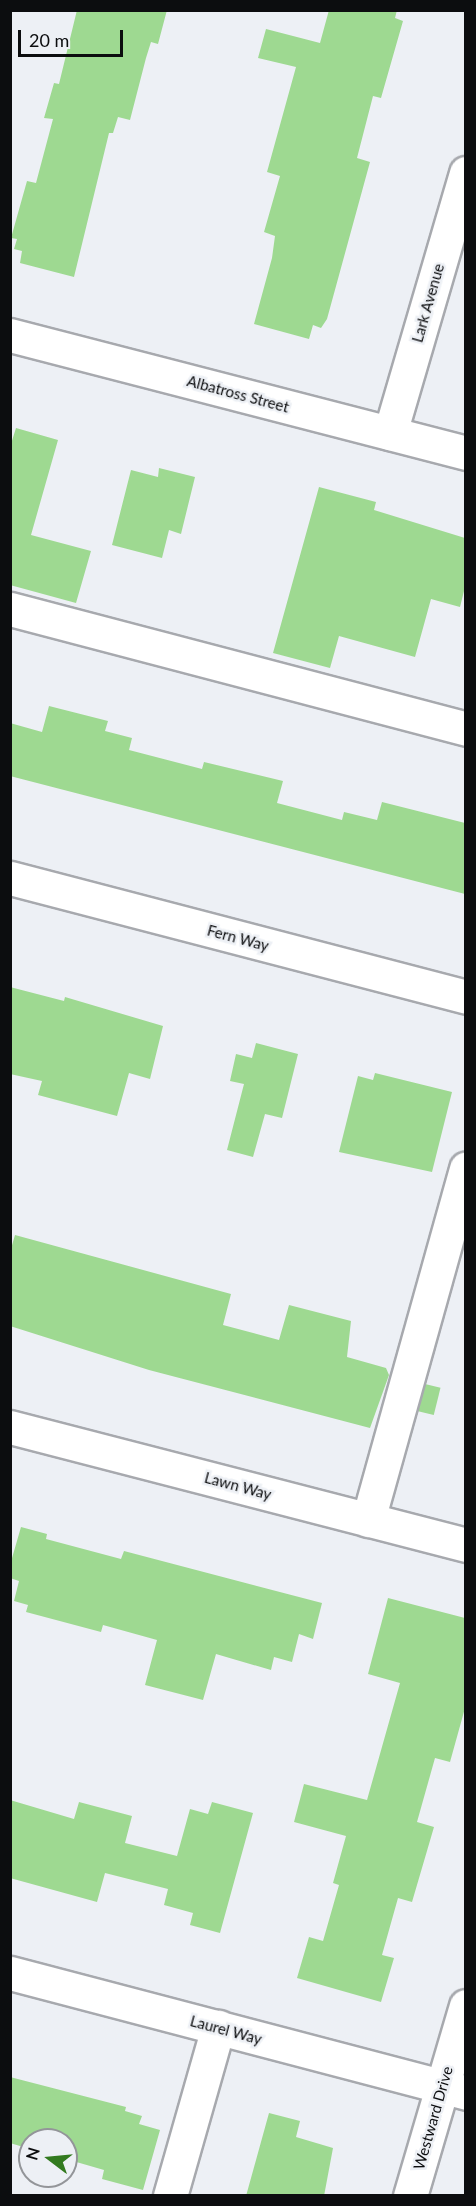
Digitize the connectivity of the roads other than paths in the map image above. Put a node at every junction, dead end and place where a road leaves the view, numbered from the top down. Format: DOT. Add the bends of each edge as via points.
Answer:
graph roads {
  1 [pos="465,174"];
  2 [pos="10,334"];
  3 [pos="390,434"];
  4 [pos="465,453"];
  5 [pos="10,609"];
  6 [pos="465,729"];
  7 [pos="10,878"];
  8 [pos="465,997"];
  9 [pos="465,1168"];
  10 [pos="10,1427"];
  11 [pos="368,1520"];
  12 [pos="465,1545"];
  13 [pos="10,1972"];
  14 [pos="465,2006"];
  15 [pos="218,2028"];
  16 [pos="454,2090"];
  17 [pos="170,2196"];
  18 [pos="411,2196"];
  1 -- 3 [label="street, Lark Avenue"];
  2 -- 3 [label="street, Albatross Street"];
  3 -- 4 [label="street, Albatross Street"];
  5 -- 6 [label="street"];
  7 -- 8 [label="street, Fern Way"];
  9 -- 11 [label="street"];
  10 -- 11 [label="street, Lawn Way"];
  11 -- 12 [label="street, Lawn Way"];
  13 -- 15 [label="street, Laurel Way"];
  14 -- 16 [label="street, Westward Drive"];
  15 -- 16 [label="street, Laurel Way"];
  15 -- 17 [label="street"];
  16 -- 18 [label="street, Westward Drive"];
}
